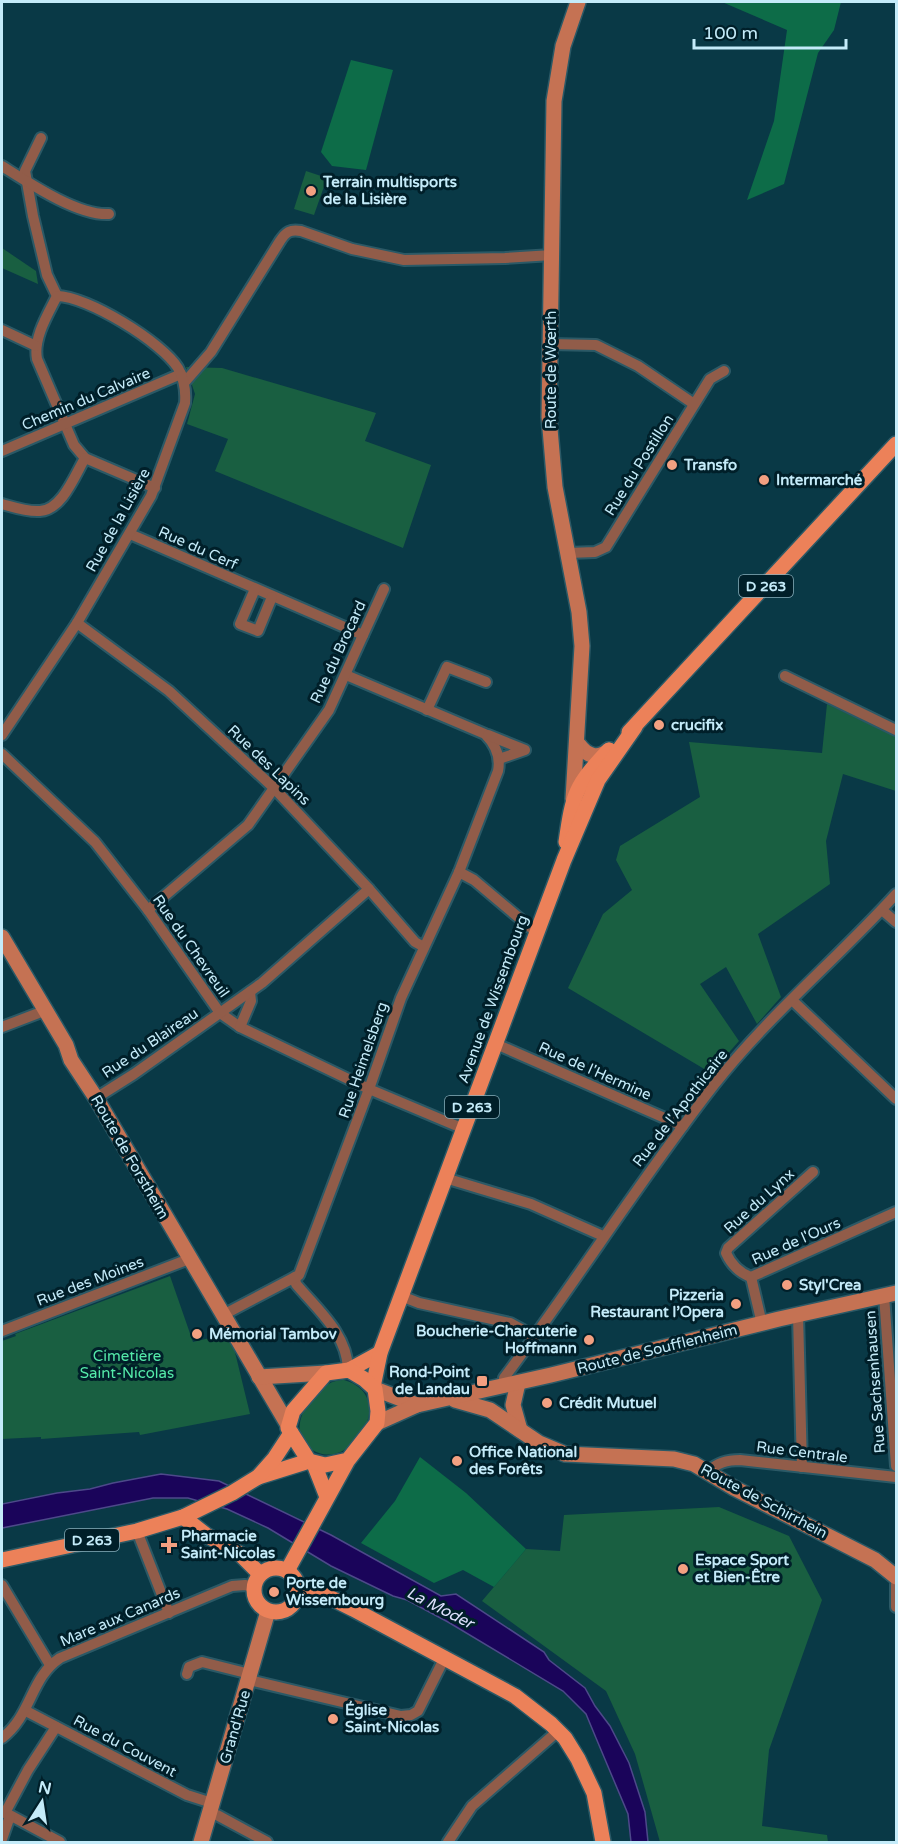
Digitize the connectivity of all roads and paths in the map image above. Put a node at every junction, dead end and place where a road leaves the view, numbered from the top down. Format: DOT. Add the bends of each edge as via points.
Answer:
graph roads {
  1 [pos="578,2"];
  2 [pos="41,138"];
  3 [pos="2,166"];
  4 [pos="27,181"];
  5 [pos="109,214"];
  6 [pos="552,255"];
  7 [pos="57,296"];
  8 [pos="2,330"];
  9 [pos="550,344"];
  10 [pos="36,346"];
  11 [pos="724,370"];
  12 [pos="183,379"];
  13 [pos="694,404"];
  14 [pos="64,424"];
  15 [pos="897,444"];
  16 [pos="2,452"];
  17 [pos="85,458"];
  18 [pos="155,488"];
  19 [pos="2,504"];
  20 [pos="130,534"];
  21 [pos="568,553"];
  22 [pos="384,588"];
  23 [pos="255,589"];
  24 [pos="272,597"];
  25 [pos="77,623"];
  26 [pos="363,635"];
  27 [pos="346,675"];
  28 [pos="784,676"];
  29 [pos="486,682"];
  30 [pos="427,710"];
  31 [pos="635,727"];
  32 [pos="897,730"];
  33 [pos="484,734"];
  34 [pos="2,735"];
  35 [pos="576,748"];
  36 [pos="609,750"];
  37 [pos="2,754"];
  38 [pos="499,759"];
  39 [pos="594,772"];
  40 [pos="274,788"];
  41 [pos="573,800"];
  42 [pos="564,860"];
  43 [pos="459,872"];
  44 [pos="369,889"];
  45 [pos="897,894"];
  46 [pos="148,910"];
  47 [pos="882,910"];
  48 [pos="897,922"];
  49 [pos="537,933"];
  50 [pos="2,937"];
  51 [pos="424,947"];
  52 [pos="250,992"];
  53 [pos="792,1000"];
  54 [pos="44,1011"];
  55 [pos="220,1013"];
  56 [pos="2,1027"];
  57 [pos="240,1027"];
  58 [pos="495,1044"];
  59 [pos="369,1089"];
  60 [pos="96,1098"];
  61 [pos="897,1099"];
  62 [pos="683,1126"];
  63 [pos="464,1129"];
  64 [pos="813,1172"];
  65 [pos="445,1178"];
  66 [pos="897,1212"];
  67 [pos="603,1236"];
  68 [pos="189,1259"];
  69 [pos="295,1277"];
  70 [pos="751,1277"];
  71 [pos="890,1294"];
  72 [pos="401,1296"];
  73 [pos="224,1315"];
  74 [pos="798,1315"];
  75 [pos="762,1324"];
  76 [pos="2,1331"];
  77 [pos="534,1336"];
  78 [pos="380,1353"];
  79 [pos="348,1370"];
  80 [pos="326,1373"];
  81 [pos="259,1377"];
  82 [pos="505,1386"];
  83 [pos="374,1388"];
  84 [pos="450,1398"];
  85 [pos="417,1405"];
  86 [pos="500,1417"];
  87 [pos="377,1423"];
  88 [pos="895,1424"];
  89 [pos="289,1429"];
  90 [pos="520,1430"];
  91 [pos="348,1460"];
  92 [pos="311,1463"];
  93 [pos="897,1466"];
  94 [pos="802,1467"];
  95 [pos="708,1471"];
  96 [pos="897,1477"];
  97 [pos="256,1478"];
  98 [pos="324,1503"];
  99 [pos="183,1517"];
  100 [pos="136,1531"];
  101 [pos="2,1560"];
  102 [pos="287,1571"];
  103 [pos="897,1577"];
  104 [pos="257,1581"];
  105 [pos="897,1584"];
  106 [pos="2,1586"];
  107 [pos="298,1588"];
  108 [pos="6,1606"];
  109 [pos="897,1607"];
  110 [pos="268,1611"];
  111 [pos="169,1612"];
  112 [pos="444,1659"];
  113 [pos="50,1665"];
  114 [pos="187,1674"];
  115 [pos="249,1677"];
  116 [pos="26,1711"];
  117 [pos="56,1727"];
  118 [pos="558,1731"];
  119 [pos="2,1738"];
  120 [pos="211,1808"];
  121 [pos="5,1813"];
  122 [pos="2,1839"];
  123 [pos="60,1842"];
  124 [pos="201,1842"];
  125 [pos="267,1842"];
  126 [pos="448,1842"];
  127 [pos="603,1842"];
  1 -- 6 [label="street, Route de Wœrth" via="563,46 555,89"];
  2 -- 4 [label="street" via="25,171"];
  3 -- 4 [label="street"];
  4 -- 5 [label="street" via="83,211"];
  4 -- 7 [label="street" via="47,275"];
  6 -- 9 [label="street, Route de Wœrth"];
  6 -- 12 [label="street" via="404,260 291,230 280,241 211,352"];
  7 -- 10 [label="street"];
  7 -- 12 [label="street" via="79,300 132,329 167,354"];
  8 -- 10 [label="street"];
  9 -- 13 [label="street" via="596,345 638,366"];
  9 -- 21 [label="street, Route de Wœrth" via="551,451"];
  10 -- 14 [label="street" via="37,359"];
  11 -- 13 [label="street, Rue du Postillon" via="710,379"];
  12 -- 14 [label="street, Chemin du Calvaire"];
  12 -- 18 [label="street, Rue de la Lisière" via="183,411"];
  13 -- 21 [label="street, Rue du Postillon" via="606,547 596,552"];
  14 -- 16 [label="street, Chemin du Calvaire"];
  14 -- 17 [label="street"];
  15 -- 31 [label="main road, Avenue de Wissembourg / D 263"];
  17 -- 18 [label="street"];
  17 -- 19 [label="street" via="61,499 51,508 35,512"];
  18 -- 20 [label="street, Rue de la Lisière"];
  20 -- 23 [label="street, Rue du Cerf"];
  20 -- 25 [label="street, Rue de la Lisière"];
  21 -- 35 [label="street, Route de Wœrth" via="582,646"];
  22 -- 26 [label="street, Rue du Brocard"];
  23 -- 24 [label="street, Rue du Cerf"];
  23 -- 24 [label="street" via="240,624 258,631"];
  24 -- 26 [label="street, Rue du Cerf"];
  25 -- 34 [label="street, Rue de la Lisière"];
  25 -- 40 [label="street, Rue des Lapins" via="169,691"];
  26 -- 27 [label="street, Rue du Brocard"];
  27 -- 30 [label="street"];
  27 -- 40 [label="street, Rue du Brocard" via="329,710"];
  28 -- 32 [label="street"];
  29 -- 30 [label="street" via="447,667"];
  30 -- 33 [label="street"];
  31 -- 36 [label="main road, Avenue de Wissembourg / D 263"];
  31 -- 39 [label="main road, Avenue de Wissembourg / D 263"];
  33 -- 38 [label="street"];
  33 -- 38 [label="street" via="525,750"];
  35 -- 36 [label="street" via="592,756"];
  35 -- 39 [label="street"];
  35 -- 41 [label="street, Route de Wœrth"];
  36 -- 39 [label="main road, Avenue de Wissembourg / D 263"];
  37 -- 46 [label="street, Rue du Chevreuil" via="95,842"];
  38 -- 43 [label="street, Rue Heimelsberg" via="498,771"];
  39 -- 41 [label="main road, Avenue de Wissembourg / D 263"];
  39 -- 42 [label="main road, Avenue de Wissembourg / D 263" via="580,823"];
  40 -- 44 [label="street, Rue des Lapins"];
  40 -- 46 [label="street, Rue du Brocard" via="248,825"];
  41 -- 42 [label="main road, Avenue de Wissembourg / D 263"];
  42 -- 49 [label="main road, Avenue de Wissembourg / D 263"];
  43 -- 49 [label="street"];
  43 -- 51 [label="street, Rue Heimelsberg"];
  44 -- 51 [label="street, Rue des Lapins"];
  44 -- 52 [label="street, Rue du Blaireau"];
  45 -- 47 [label="street, Rue de l'Apothicaire"];
  46 -- 55 [label="street, Rue du Chevreuil"];
  47 -- 48 [label="street"];
  47 -- 53 [label="street, Rue de l'Apothicaire"];
  49 -- 58 [label="main road, Avenue de Wissembourg / D 263"];
  50 -- 54 [label="street, Route de Forstheim"];
  51 -- 59 [label="street, Rue Heimelsberg" via="401,998"];
  52 -- 55 [label="street, Rue du Blaireau"];
  52 -- 57 [label="street"];
  53 -- 61 [label="street"];
  53 -- 62 [label="street, Rue de l'Apothicaire" via="715,1083"];
  54 -- 56 [label="street"];
  54 -- 60 [label="street, Route de Forstheim"];
  55 -- 57 [label="street, Rue du Chevreuil"];
  55 -- 60 [label="street, Rue du Blaireau"];
  57 -- 59 [label="street, Rue du Chevreuil"];
  58 -- 62 [label="street, Rue de l'Hermine"];
  58 -- 63 [label="main road, Avenue de Wissembourg / D 263"];
  59 -- 63 [label="street, Rue du Chevreuil"];
  59 -- 69 [label="street, Rue Heimelsberg" via="302,1269"];
  60 -- 68 [label="street, Route de Forstheim"];
  62 -- 67 [label="street, Rue de l'Apothicaire"];
  63 -- 65 [label="main road, Avenue de Wissembourg / D 263"];
  64 -- 70 [label="street, Rue du Lynx" via="728,1248 729,1260 742,1274"];
  65 -- 67 [label="street" via="531,1204"];
  65 -- 72 [label="main road, Avenue de Wissembourg / D 263"];
  66 -- 70 [label="street, Rue de l'Ours"];
  67 -- 77 [label="street, Rue de l'Apothicaire"];
  68 -- 73 [label="street, Route de Forstheim"];
  68 -- 76 [label="street, Rue des Moines"];
  69 -- 73 [label="street"];
  69 -- 79 [label="street" via="296,1284 338,1333"];
  70 -- 75 [label="street, Rue de l'Ours"];
  71 -- 74 [label="street, Route de Soufflenheim"];
  71 -- 88 [label="street, Rue Sachsenhausen"];
  72 -- 77 [label="street" via="510,1323"];
  72 -- 78 [label="main road, Avenue de Wissembourg / D 263"];
  73 -- 81 [label="street, Route de Forstheim"];
  74 -- 75 [label="street, Route de Soufflenheim"];
  74 -- 94 [label="street"];
  75 -- 82 [label="street, Route de Soufflenheim"];
  77 -- 82 [label="street, Rue de l'Apothicaire" via="504,1378"];
  78 -- 79 [label="main road"];
  78 -- 83 [label="main road, Avenue de Wissembourg / D 263"];
  79 -- 80 [label="main road"];
  79 -- 83 [label="main road"];
  80 -- 81 [label="street"];
  80 -- 89 [label="main road" via="293,1411"];
  81 -- 89 [label="street, Route de Forstheim"];
  82 -- 84 [label="street, Route de Soufflenheim"];
  82 -- 86 [label="street"];
  82 -- 90 [label="street"];
  83 -- 85 [label="street"];
  83 -- 87 [label="main road"];
  84 -- 85 [label="street, Route de Soufflenheim"];
  84 -- 86 [label="street, Route de Schirrhein"];
  85 -- 87 [label="street, Route de Soufflenheim"];
  86 -- 90 [label="street, Route de Schirrhein"];
  87 -- 91 [label="main road"];
  88 -- 93 [label="street, Rue Sachsenhausen"];
  89 -- 92 [label="main road"];
  89 -- 97 [label="main road, D 263" via="274,1459"];
  90 -- 95 [label="street, Route de Schirrhein" via="565,1454 674,1460"];
  91 -- 92 [label="main road" via="325,1465"];
  91 -- 98 [label="main road"];
  92 -- 97 [label="main road, D 263"];
  92 -- 98 [label="main road"];
  94 -- 95 [label="street, Rue Centrale" via="729,1460"];
  94 -- 96 [label="street, Rue Centrale"];
  95 -- 103 [label="street, Route de Schirrhein" via="875,1560"];
  97 -- 99 [label="main road, D 263"];
  98 -- 102 [label="main road"];
  99 -- 100 [label="main road, D 263"];
  99 -- 104 [label="main road" via="240,1554"];
  100 -- 101 [label="main road, D 263"];
  100 -- 111 [label="street"];
  102 -- 104 [label="main road" via="273,1568"];
  102 -- 107 [label="main road"];
  104 -- 110 [label="main road" via="257,1602"];
  104 -- 111 [label="street, Mare aux Canards" via="232,1586"];
  105 -- 109 [label="street"];
  106 -- 108 [label="street"];
  107 -- 110 [label="main road" via="290,1608"];
  107 -- 112 [label="main road" via="333,1599"];
  108 -- 113 [label="street"];
  110 -- 115 [label="street, Grand'Rue"];
  111 -- 113 [label="street, Mare aux Canards"];
  112 -- 115 [label="street" via="418,1711 401,1716"];
  112 -- 118 [label="main road" via="515,1696"];
  113 -- 116 [label="street, Mare aux Canards"];
  114 -- 115 [label="street" via="189,1667 202,1662"];
  115 -- 120 [label="street, Grand'Rue"];
  116 -- 117 [label="street, Rue du Couvent"];
  116 -- 119 [label="street, Mare aux Canards"];
  117 -- 120 [label="street, Rue du Couvent"];
  117 -- 121 [label="street"];
  118 -- 126 [label="street" via="472,1806"];
  118 -- 127 [label="main road" via="578,1759 594,1793"];
  120 -- 124 [label="street, Grand'Rue"];
  120 -- 125 [label="street, Rue du Couvent"];
  121 -- 122 [label="street"];
  121 -- 123 [label="street"];
}
